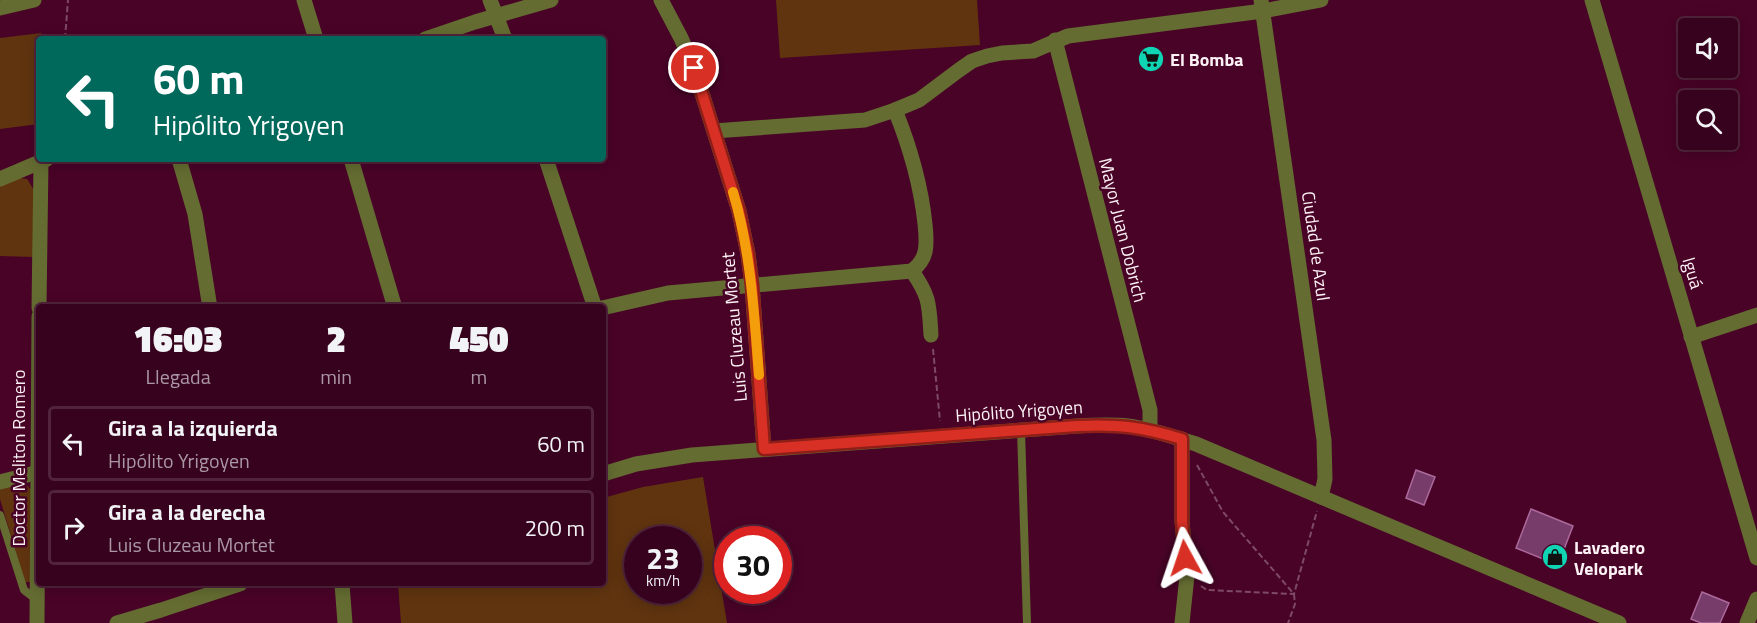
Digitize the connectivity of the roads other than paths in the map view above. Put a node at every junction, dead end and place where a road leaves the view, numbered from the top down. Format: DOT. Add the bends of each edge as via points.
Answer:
graph roads {
  1 [pos="34,0"];
  2 [pos="304,0"];
  3 [pos="490,0"];
  4 [pos="551,0"];
  5 [pos="661,0"];
  6 [pos="1322,0"];
  7 [pos="1592,0"];
  8 [pos="1262,6"];
  9 [pos="0,8"];
  10 [pos="496,16"];
  11 [pos="315,36"];
  12 [pos="435,36"];
  13 [pos="504,36"];
  14 [pos="1055,40"];
  15 [pos="895,110"];
  16 [pos="714,130"];
  17 [pos="39,162"];
  18 [pos="44,162"];
  19 [pos="180,162"];
  20 [pos="352,162"];
  21 [pos="547,162"];
  22 [pos="0,179"];
  23 [pos="912,271"];
  24 [pos="752,285"];
  25 [pos="39,304"];
  26 [pos="209,304"];
  27 [pos="395,304"];
  28 [pos="594,304"];
  29 [pos="606,307"];
  30 [pos="1757,315"];
  31 [pos="931,335"];
  32 [pos="1691,337"];
  33 [pos="1021,430"];
  34 [pos="1150,430"];
  35 [pos="1182,447"];
  36 [pos="764,449"];
  37 [pos="36,473"];
  38 [pos="606,473"];
  39 [pos="0,482"];
  40 [pos="1321,497"];
  41 [pos="0,515"];
  42 [pos="1757,558"];
  43 [pos="37,586"];
  44 [pos="234,586"];
  45 [pos="342,586"];
  46 [pos="1757,598"];
  47 [pos="37,600"];
  48 [pos="1757,621"];
  49 [pos="37,623"];
  50 [pos="117,623"];
  51 [pos="345,623"];
  52 [pos="1027,623"];
  53 [pos="1182,623"];
  54 [pos="1618,623"];
  55 [pos="1748,623"];
  1 -- 9 [label="street"];
  2 -- 11 [label="street"];
  3 -- 10 [label="street"];
  4 -- 10 [label="street"];
  5 -- 16 [label="street, Luis Cluzeau Mortet" via="694,68"];
  6 -- 8 [label="street"];
  7 -- 32 [label="street, Iguá"];
  8 -- 14 [label="street"];
  8 -- 40 [label="street, Ciudad de Azul" via="1324,440 1325,479"];
  10 -- 12 [label="street"];
  10 -- 13 [label="street"];
  14 -- 15 [label="street" via="1033,51 1002,52 972,61 919,100"];
  14 -- 34 [label="street, Mayor Juan Dobrich" via="1150,410"];
  15 -- 16 [label="street" via="865,120"];
  15 -- 23 [label="street" via="912,155 926,236 925,255"];
  16 -- 24 [label="street, Luis Cluzeau Mortet" via="739,211"];
  17 -- 22 [label="street"];
  18 -- 25 [label="street"];
  19 -- 26 [label="street" via="195,214"];
  20 -- 27 [label="street"];
  21 -- 28 [label="street"];
  23 -- 24 [label="street"];
  23 -- 31 [label="street" via="925,289"];
  24 -- 29 [label="street" via="668,292"];
  24 -- 36 [label="street, Luis Cluzeau Mortet"];
  30 -- 32 [label="street"];
  32 -- 42 [label="street, Iguá"];
  33 -- 34 [label="street, Hipólito Yrigoyen" via="1101,425"];
  33 -- 36 [label="street, Hipólito Yrigoyen"];
  33 -- 52 [label="lane"];
  34 -- 35 [label="street, Hipólito Yrigoyen"];
  35 -- 40 [label="street, Hipólito Yrigoyen" via="1196,444"];
  35 -- 53 [label="street" via="1187,576"];
  36 -- 38 [label="street, Hipólito Yrigoyen" via="662,459"];
  37 -- 39 [label="street"];
  40 -- 54 [label="street, Hipólito Yrigoyen"];
  41 -- 47 [label="lane, Doctor Meliton Romero" via="24,590"];
  43 -- 47 [label="street, Doctor Meliton Romero"];
  44 -- 50 [label="street"];
  45 -- 51 [label="street"];
  46 -- 55 [label="street"];
  47 -- 49 [label="street, Doctor Meliton Romero"];
  48 -- 55 [label="street"];
}
